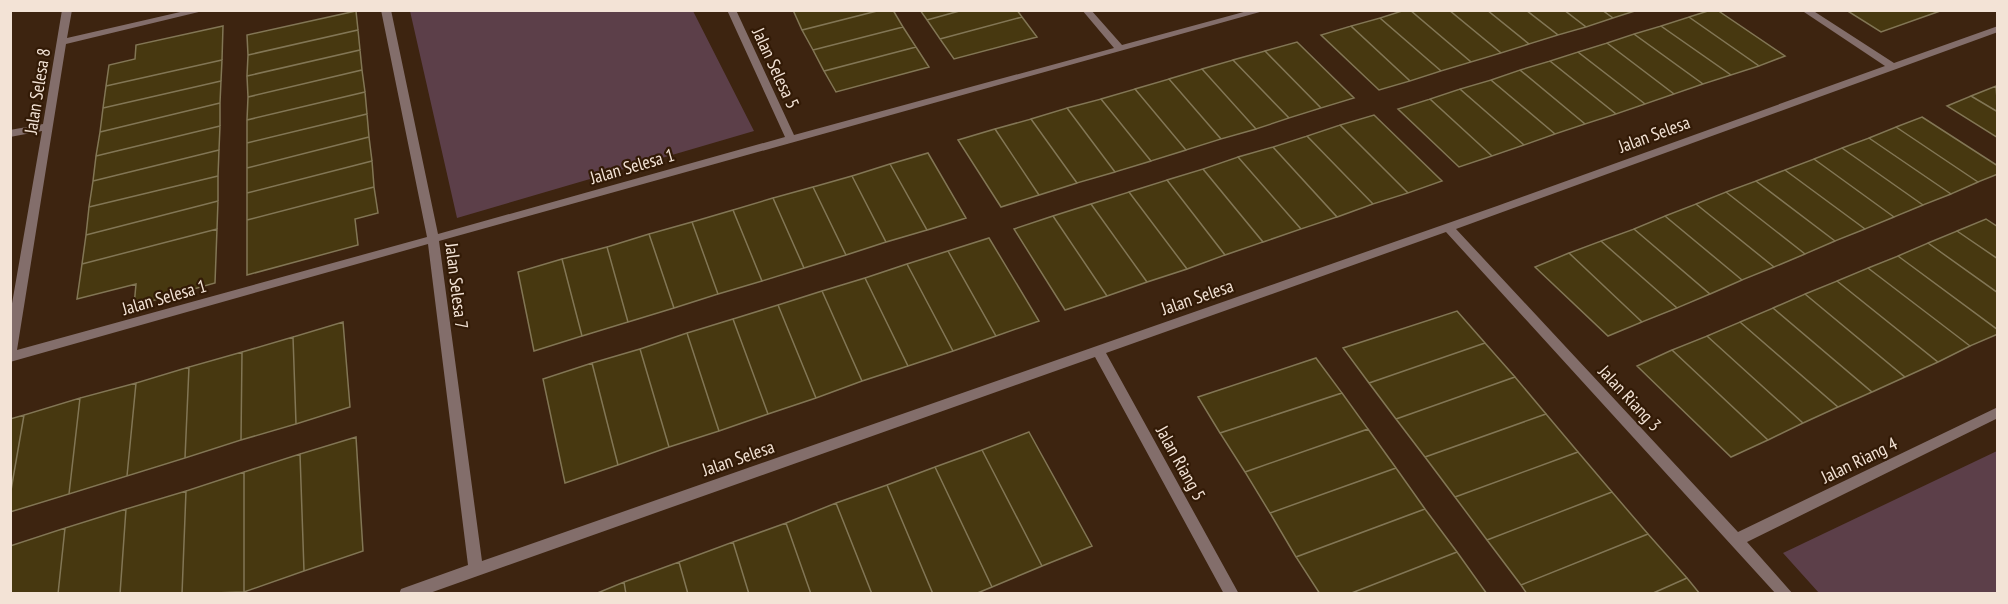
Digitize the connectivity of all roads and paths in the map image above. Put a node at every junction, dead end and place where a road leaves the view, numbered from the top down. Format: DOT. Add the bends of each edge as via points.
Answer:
graph roads {
  1 [pos="67,10"];
  2 [pos="203,10"];
  3 [pos="386,10"];
  4 [pos="731,10"];
  5 [pos="1086,10"];
  6 [pos="1263,10"];
  7 [pos="1805,10"];
  8 [pos="1998,29"];
  9 [pos="62,42"];
  10 [pos="1120,49"];
  11 [pos="1893,67"];
  12 [pos="48,126"];
  13 [pos="10,134"];
  14 [pos="790,139"];
  15 [pos="1448,227"];
  16 [pos="433,239"];
  17 [pos="1098,350"];
  18 [pos="10,356"];
  19 [pos="1998,412"];
  20 [pos="1737,540"];
  21 [pos="476,569"];
  22 [pos="406,594"];
  23 [pos="1232,594"];
  24 [pos="1786,594"];
  1 -- 9 [label="street, Jalan Selesa 8"];
  2 -- 9 [label="street"];
  3 -- 16 [label="street, Jalan Selesa 7"];
  4 -- 14 [label="street, Jalan Selesa 5"];
  5 -- 10 [label="street"];
  6 -- 10 [label="street, Jalan Selesa 1"];
  7 -- 11 [label="street"];
  8 -- 11 [label="street, Jalan Selesa"];
  9 -- 12 [label="street, Jalan Selesa 8"];
  10 -- 14 [label="street, Jalan Selesa 1"];
  11 -- 15 [label="street, Jalan Selesa"];
  12 -- 13 [label="street"];
  12 -- 18 [label="street, Jalan Selesa 8"];
  14 -- 16 [label="street, Jalan Selesa 1"];
  15 -- 17 [label="street, Jalan Selesa"];
  15 -- 20 [label="street, Jalan Riang 3"];
  16 -- 18 [label="street, Jalan Selesa 1"];
  16 -- 21 [label="street, Jalan Selesa 7"];
  17 -- 21 [label="street, Jalan Selesa"];
  17 -- 23 [label="street, Jalan Riang 5"];
  19 -- 20 [label="street, Jalan Riang 4"];
  20 -- 24 [label="street, Jalan Riang 3"];
  21 -- 22 [label="street, Jalan Selesa"];
}
